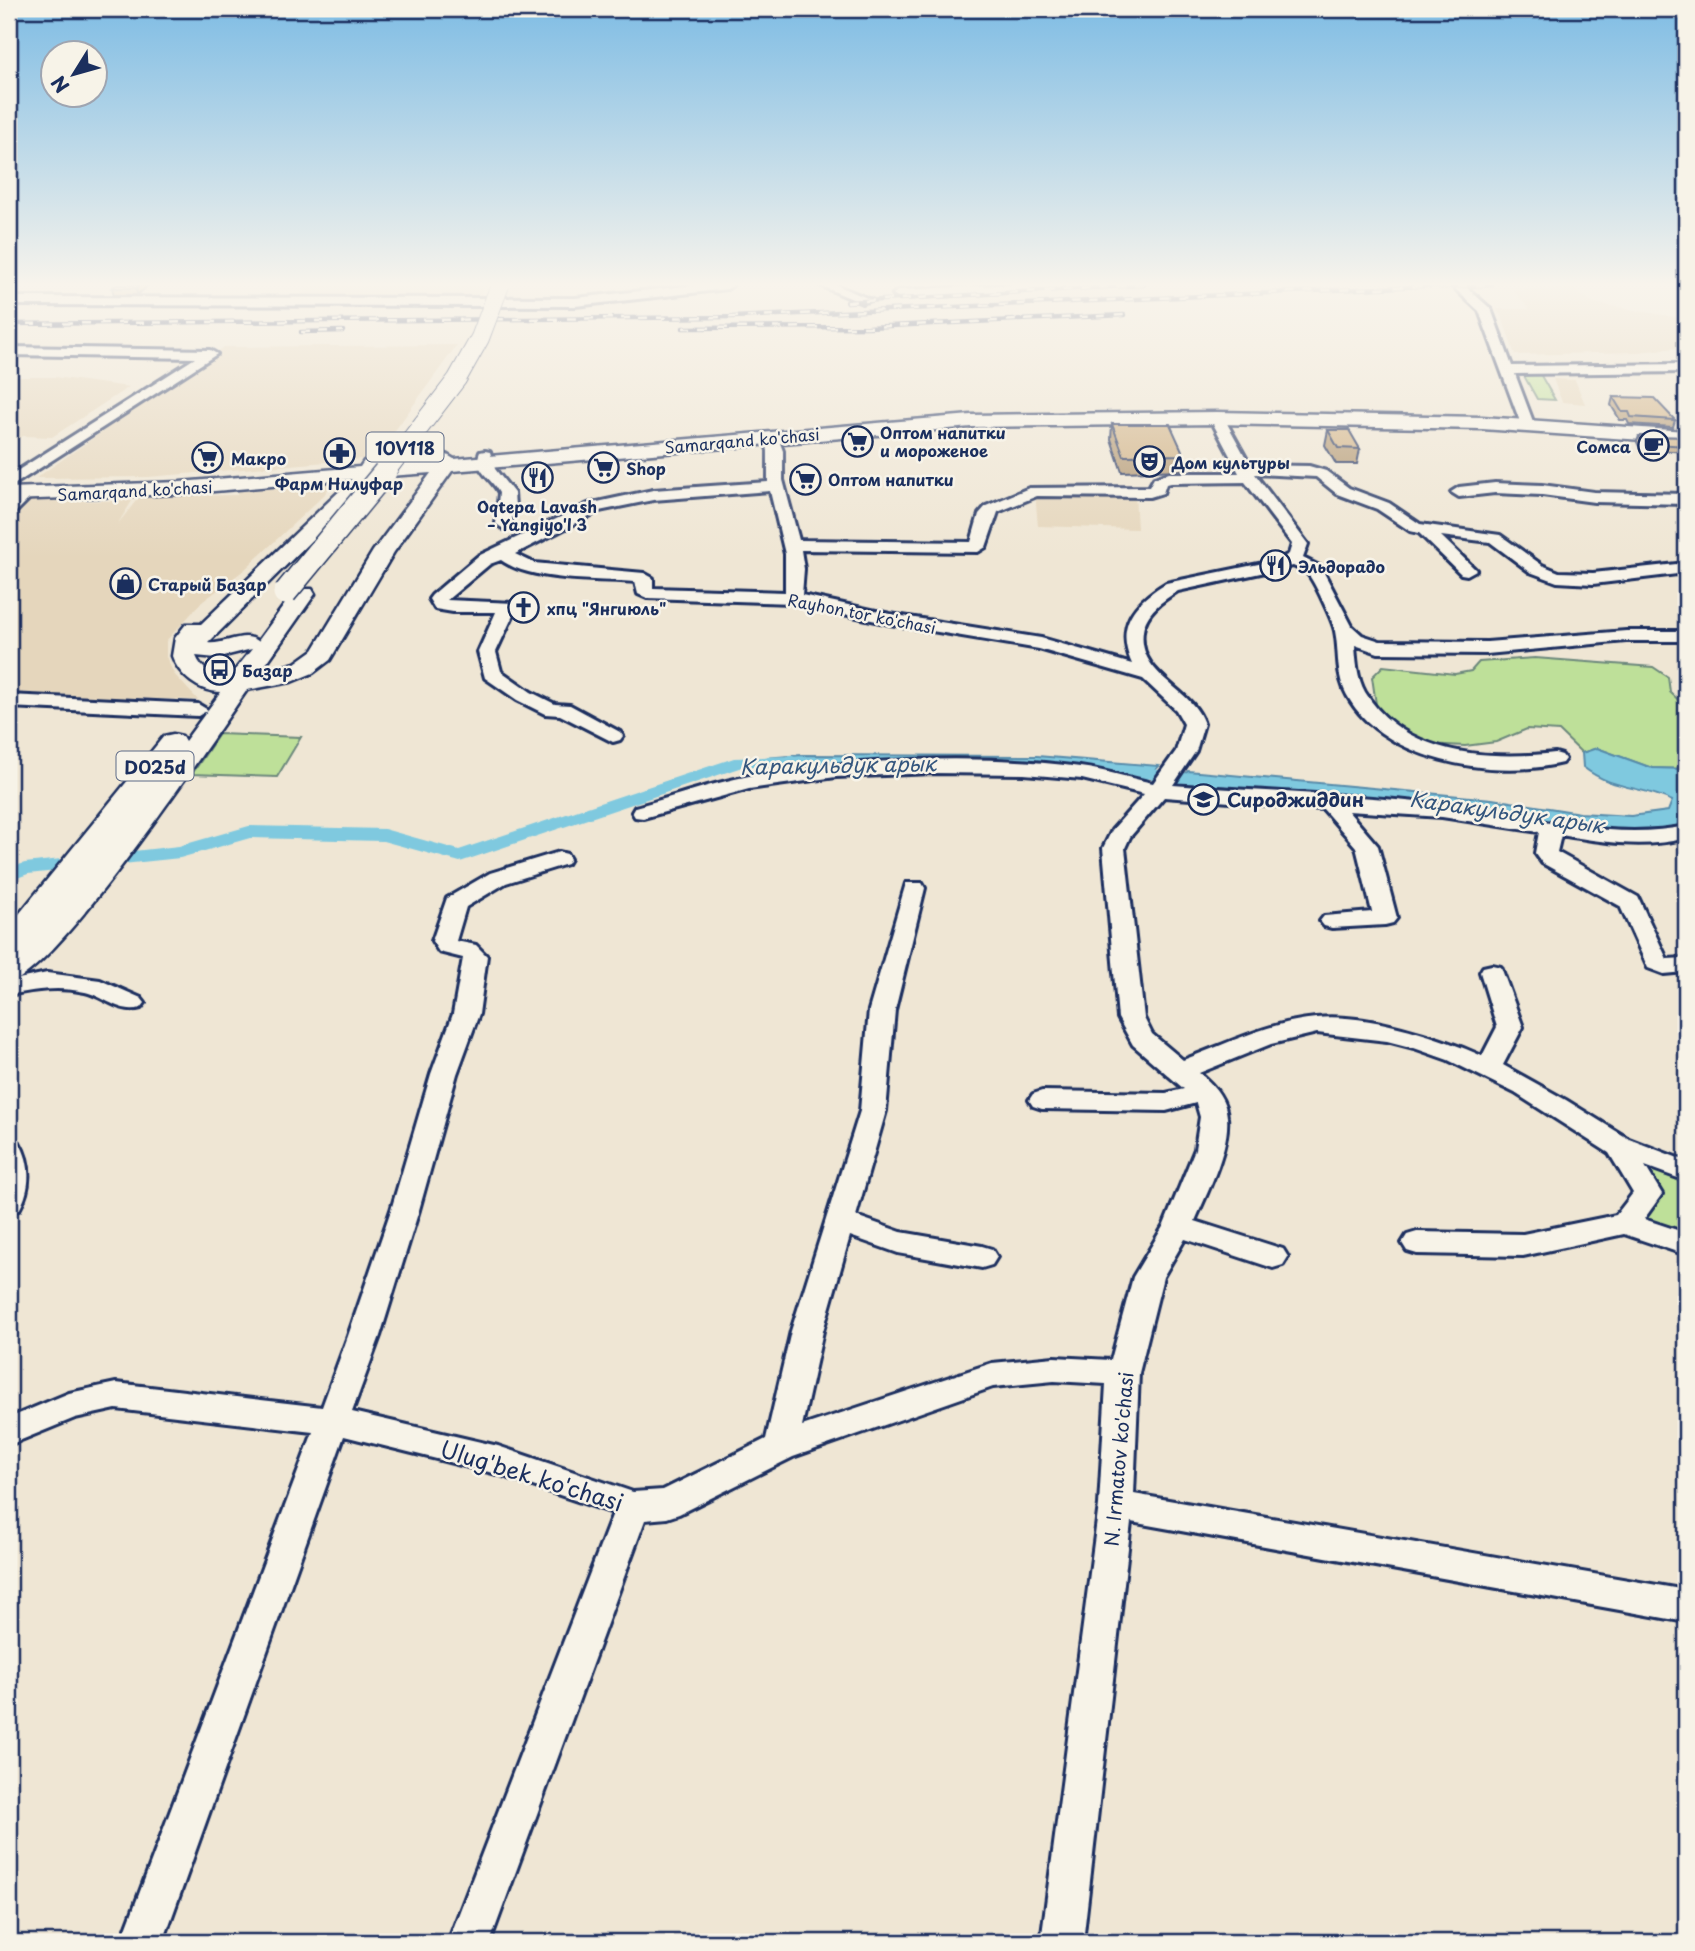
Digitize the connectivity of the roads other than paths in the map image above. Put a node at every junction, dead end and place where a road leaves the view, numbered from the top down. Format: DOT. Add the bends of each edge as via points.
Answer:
graph roads {
  1 [pos="175,376"];
  2 [pos="459,376"];
  3 [pos="473,376"];
  4 [pos="1508,376"];
  5 [pos="1217,418"];
  6 [pos="1525,421"];
  7 [pos="1686,431"];
  8 [pos="1686,437"];
  9 [pos="772,438"];
  10 [pos="485,459"];
  11 [pos="437,463"];
  12 [pos="360,469"];
  13 [pos="1246,473"];
  14 [pos="266,481"];
  15 [pos="9,482"];
  16 [pos="776,486"];
  17 [pos="14,492"];
  18 [pos="1459,492"];
  19 [pos="1686,499"];
  20 [pos="331,501"];
  21 [pos="9,510"];
  22 [pos="504,524"];
  23 [pos="1426,531"];
  24 [pos="790,545"];
  25 [pos="503,553"];
  26 [pos="1294,560"];
  27 [pos="1686,568"];
  28 [pos="1467,570"];
  29 [pos="294,594"];
  30 [pos="793,598"];
  31 [pos="1344,629"];
  32 [pos="1686,636"];
  33 [pos="259,643"];
  34 [pos="1149,676"];
  35 [pos="227,685"];
  36 [pos="9,701"];
  37 [pos="198,710"];
  38 [pos="613,736"];
  39 [pos="1555,759"];
  40 [pos="1155,790"];
  41 [pos="1330,803"];
  42 [pos="643,812"];
  43 [pos="122,827"];
  44 [pos="1551,828"];
  45 [pos="1686,832"];
  46 [pos="559,859"];
  47 [pos="914,888"];
  48 [pos="1332,920"];
  49 [pos="41,927"];
  50 [pos="9,958"];
  51 [pos="1686,965"];
  52 [pos="1492,972"];
  53 [pos="9,974"];
  54 [pos="9,988"];
  55 [pos="132,1003"];
  56 [pos="1489,1068"];
  57 [pos="1182,1070"];
  58 [pos="1205,1092"];
  59 [pos="1042,1100"];
  60 [pos="1619,1146"];
  61 [pos="9,1149"];
  62 [pos="1686,1171"];
  63 [pos="9,1203"];
  64 [pos="839,1221"];
  65 [pos="1625,1223"];
  66 [pos="1178,1226"];
  67 [pos="1417,1243"];
  68 [pos="1686,1244"];
  69 [pos="982,1257"];
  70 [pos="1273,1257"];
  71 [pos="1123,1373"];
  72 [pos="334,1420"];
  73 [pos="10,1433"];
  74 [pos="780,1447"];
  75 [pos="1116,1505"];
  76 [pos="633,1506"];
  77 [pos="1686,1606"];
  78 [pos="142,1942"];
  79 [pos="469,1942"];
  80 [pos="1062,1942"];
  1 -- 15 [label="street"];
  2 -- 29 [label="main road, 10V118, bridge"];
  3 -- 29 [label="main road, 10V118" via="399,476"];
  4 -- 6 [label="street"];
  5 -- 6 [label="main road, Samarqand ko'chasi"];
  5 -- 9 [label="main road, Samarqand ko'chasi" via="971,421"];
  5 -- 13 [label="street"];
  6 -- 7 [label="main road, Samarqand ko'chasi"];
  6 -- 8 [label="main road, Samarqand ko'chasi"];
  6 -- 10 [label="main road, Samarqand ko'chasi" via="1385,415 967,415"];
  9 -- 10 [label="main road, Samarqand ko'chasi"];
  9 -- 16 [label="street" via="778,455"];
  10 -- 11 [label="main road, Samarqand ko'chasi"];
  10 -- 22 [label="street" via="488,472 505,488"];
  11 -- 12 [label="main road, Samarqand ko'chasi"];
  11 -- 33 [label="main road" via="364,559 309,645 287,651"];
  11 -- 35 [label="main road" via="322,655 282,677"];
  12 -- 14 [label="main road, Samarqand ko'chasi"];
  12 -- 17 [label="main road, Samarqand ko'chasi"];
  12 -- 20 [label="main road"];
  12 -- 33 [label="main road" via="300,543 195,642 198,648 216,651"];
  13 -- 23 [label="street" via="1321,474 1343,491 1383,506"];
  13 -- 24 [label="street" via="1169,478 1159,481 1157,490 1150,492 1035,491 992,509 978,547"];
  13 -- 26 [label="street" via="1300,544"];
  14 -- 17 [label="main road, Samarqand ko'chasi"];
  14 -- 20 [label="main road" via="311,489"];
  16 -- 24 [label="street"];
  16 -- 25 [label="street" via="610,502"];
  17 -- 21 [label="street"];
  18 -- 19 [label="street" via="1494,488"];
  20 -- 35 [label="main road" via="190,633 182,653 185,663 202,679"];
  23 -- 27 [label="street" via="1494,538 1539,571 1565,579"];
  23 -- 28 [label="street"];
  24 -- 30 [label="street" via="798,579"];
  25 -- 30 [label="street, Rayhon tor ko'chasi" via="531,568 644,578 647,593"];
  25 -- 38 [label="street" via="484,560 438,599 441,605 508,607 487,652 492,674 552,710 563,709"];
  26 -- 31 [label="street" via="1315,571"];
  26 -- 34 [label="street" via="1192,581 1157,594 1135,619 1132,632 1135,650"];
  29 -- 33 [label="main road, 10V118"];
  30 -- 34 [label="street, Rayhon tor ko'chasi" via="1041,644"];
  31 -- 32 [label="street" via="1378,647 1487,648 1626,636"];
  31 -- 39 [label="street" via="1355,691 1383,725 1429,750 1476,762"];
  33 -- 35 [label="main road, 10V118"];
  34 -- 40 [label="street" via="1192,716 1194,727 1180,761"];
  35 -- 37 [label="main road, D025d"];
  35 -- 43 [label="main road, D025d"];
  36 -- 37 [label="street"];
  37 -- 43 [label="main road, D025d"];
  40 -- 41 [label="street"];
  40 -- 42 [label="street" via="1082,773 933,767 768,776"];
  40 -- 57 [label="street" via="1114,848 1119,900 1131,1018 1142,1039"];
  41 -- 44 [label="street" via="1442,811"];
  41 -- 48 [label="street" via="1367,846 1385,918"];
  43 -- 49 [label="main road, D025d"];
  44 -- 45 [label="street" via="1622,838"];
  44 -- 51 [label="street" via="1546,853 1550,858 1630,902 1657,963 1664,967"];
  46 -- 72 [label="street" via="498,878 455,903 444,941 447,947 468,950 475,956 466,1014"];
  47 -- 64 [label="street" via="882,1010 873,1111"];
  49 -- 50 [label="main road, D025d"];
  49 -- 53 [label="main road, D025d"];
  52 -- 56 [label="street" via="1510,1027"];
  54 -- 55 [label="street" via="47,980 91,985"];
  56 -- 57 [label="street" via="1392,1035 1315,1026 1282,1032"];
  56 -- 60 [label="street"];
  57 -- 58 [label="street"];
  58 -- 59 [label="street" via="1166,1102"];
  58 -- 66 [label="street, N. Irmatov ko'chasi" via="1214,1117 1209,1149"];
  60 -- 62 [label="street"];
  60 -- 65 [label="street" via="1648,1194"];
  61 -- 63 [label="street" via="16,1185"];
  64 -- 69 [label="street" via="898,1242"];
  64 -- 74 [label="street"];
  65 -- 67 [label="street" via="1522,1245"];
  65 -- 68 [label="street"];
  66 -- 70 [label="street"];
  66 -- 71 [label="street, N. Irmatov ko'chasi" via="1148,1277"];
  71 -- 74 [label="street, Ulug'bek ko'chasi" via="1054,1369 992,1375"];
  71 -- 75 [label="street, N. Irmatov ko'chasi"];
  72 -- 73 [label="street, Ulug'bek ko'chasi" via="116,1396 69,1406"];
  72 -- 76 [label="street, Ulug'bek ko'chasi" via="498,1460"];
  72 -- 78 [label="street"];
  74 -- 76 [label="street, Ulug'bek ko'chasi" via="667,1504"];
  75 -- 77 [label="street"];
  75 -- 80 [label="street, N. Irmatov ko'chasi"];
  76 -- 79 [label="street"];
}
